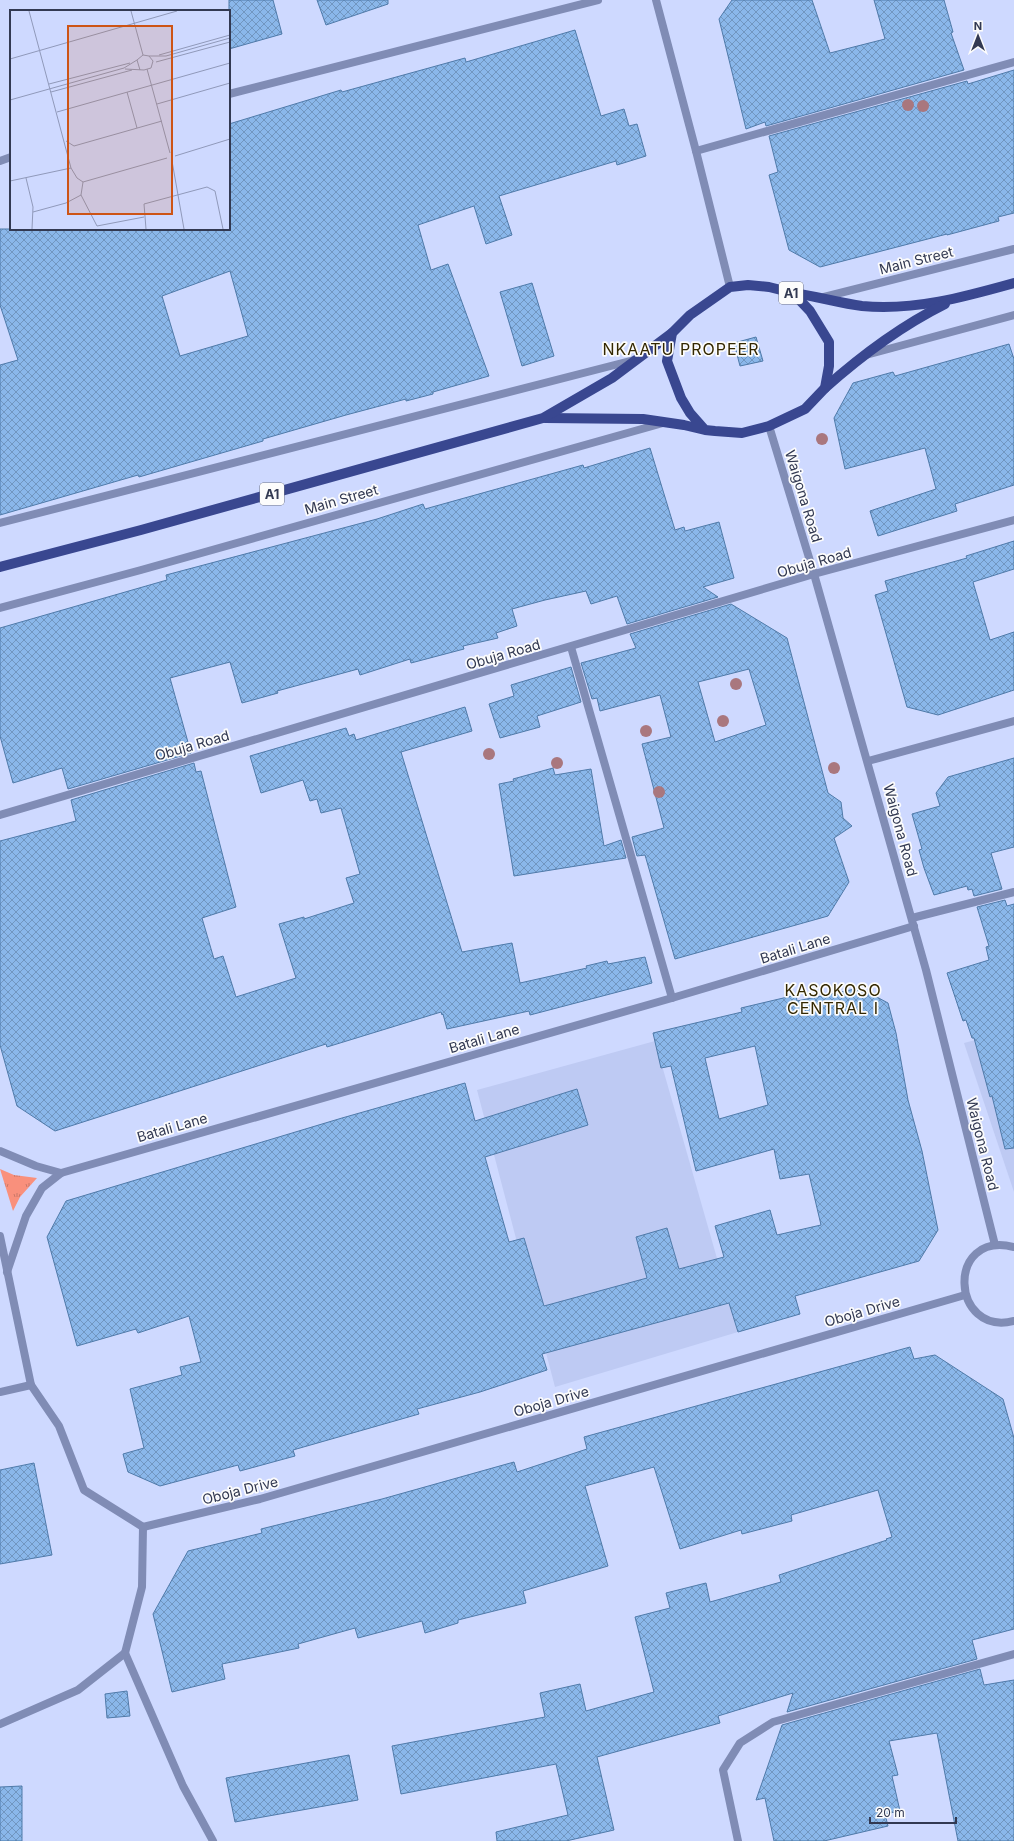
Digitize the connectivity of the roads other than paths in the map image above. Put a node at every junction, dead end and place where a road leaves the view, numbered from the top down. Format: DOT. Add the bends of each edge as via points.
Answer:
graph roads {
  1 [pos="598,0"];
  2 [pos="656,0"];
  3 [pos="1014,62"];
  4 [pos="230,94"];
  5 [pos="696,151"];
  6 [pos="10,157"];
  7 [pos="0,161"];
  8 [pos="1014,249"];
  9 [pos="1014,283"];
  10 [pos="730,288"];
  11 [pos="793,293"];
  12 [pos="824,298"];
  13 [pos="952,300"];
  14 [pos="1014,315"];
  15 [pos="672,333"];
  16 [pos="862,357"];
  17 [pos="640,358"];
  18 [pos="825,388"];
  19 [pos="544,418"];
  20 [pos="665,422"];
  21 [pos="769,426"];
  22 [pos="705,430"];
  23 [pos="1014,520"];
  24 [pos="0,523"];
  25 [pos="0,567"];
  26 [pos="814,574"];
  27 [pos="0,608"];
  28 [pos="571,647"];
  29 [pos="1014,721"];
  30 [pos="868,761"];
  31 [pos="0,815"];
  32 [pos="1014,892"];
  33 [pos="913,922"];
  34 [pos="672,998"];
  35 [pos="0,1151"];
  36 [pos="61,1172"];
  37 [pos="0,1236"];
  38 [pos="995,1245"];
  39 [pos="1014,1247"];
  40 [pos="7,1272"];
  41 [pos="965,1295"];
  42 [pos="1014,1323"];
  43 [pos="31,1385"];
  44 [pos="0,1392"];
  45 [pos="143,1527"];
  46 [pos="125,1653"];
  47 [pos="1014,1654"];
  48 [pos="0,1724"];
  49 [pos="213,1841"];
  50 [pos="738,1841"];
  1 -- 4 [label="street"];
  2 -- 5 [label="street"];
  3 -- 5 [label="street"];
  5 -- 10 [label="street"];
  6 -- 7 [label="street"];
  8 -- 12 [label="street, Main Street"];
  9 -- 13 [label="main road, Main Street / A1"];
  10 -- 11 [label="main road, Main Street / A1" via="748,285"];
  10 -- 15 [label="main road, Main Street / A1" via="690,314"];
  11 -- 12 [label="main road, Main Street / A1"];
  11 -- 18 [label="main road, A1" via="810,311 828,342"];
  12 -- 13 [label="main road, Main Street / A1" via="862,306 908,306"];
  13 -- 16 [label="main road, Main Street / A1" via="911,322"];
  14 -- 16 [label="street, Main Street"];
  15 -- 17 [label="main road, Main Street / A1"];
  15 -- 22 [label="main road" via="667,362 681,398"];
  16 -- 18 [label="main road, Main Street / A1"];
  17 -- 19 [label="main road, Main Street / A1"];
  17 -- 24 [label="street, Main Street"];
  18 -- 21 [label="main road, Main Street / A1" via="805,409"];
  19 -- 20 [label="main road, Main Street / A1" via="643,419"];
  19 -- 25 [label="main road, Main Street / A1"];
  20 -- 22 [label="main road, Main Street / A1"];
  20 -- 27 [label="street, Main Street"];
  21 -- 22 [label="main road, Main Street / A1" via="742,433"];
  21 -- 26 [label="street, Waigona Road"];
  23 -- 26 [label="street, Obuja Road"];
  26 -- 28 [label="street, Obuja Road"];
  26 -- 30 [label="street, Waigona Road"];
  28 -- 31 [label="street, Obuja Road"];
  28 -- 34 [label="street"];
  29 -- 30 [label="street"];
  30 -- 33 [label="street, Waigona Road"];
  32 -- 33 [label="street, Batali Lane"];
  33 -- 34 [label="street, Batali Lane"];
  33 -- 38 [label="street, Waigona Road"];
  34 -- 36 [label="street, Batali Lane"];
  35 -- 36 [label="street, Batali Lane" via="36,1166"];
  36 -- 40 [label="street, Batali Lane" via="42,1188 26,1216"];
  37 -- 40 [label="street"];
  38 -- 39 [label="street"];
  38 -- 41 [label="street" via="984,1248 968,1264 964,1280"];
  40 -- 43 [label="street"];
  41 -- 42 [label="street" via="970,1304 985,1318 996,1322"];
  41 -- 45 [label="street, Oboja Drive" via="260,1499"];
  43 -- 44 [label="street"];
  43 -- 45 [label="street" via="59,1426 84,1490"];
  45 -- 46 [label="street" via="142,1587"];
  46 -- 48 [label="street" via="78,1690"];
  46 -- 49 [label="street" via="184,1786"];
  47 -- 50 [label="street" via="773,1722 740,1743 724,1770"];
}
